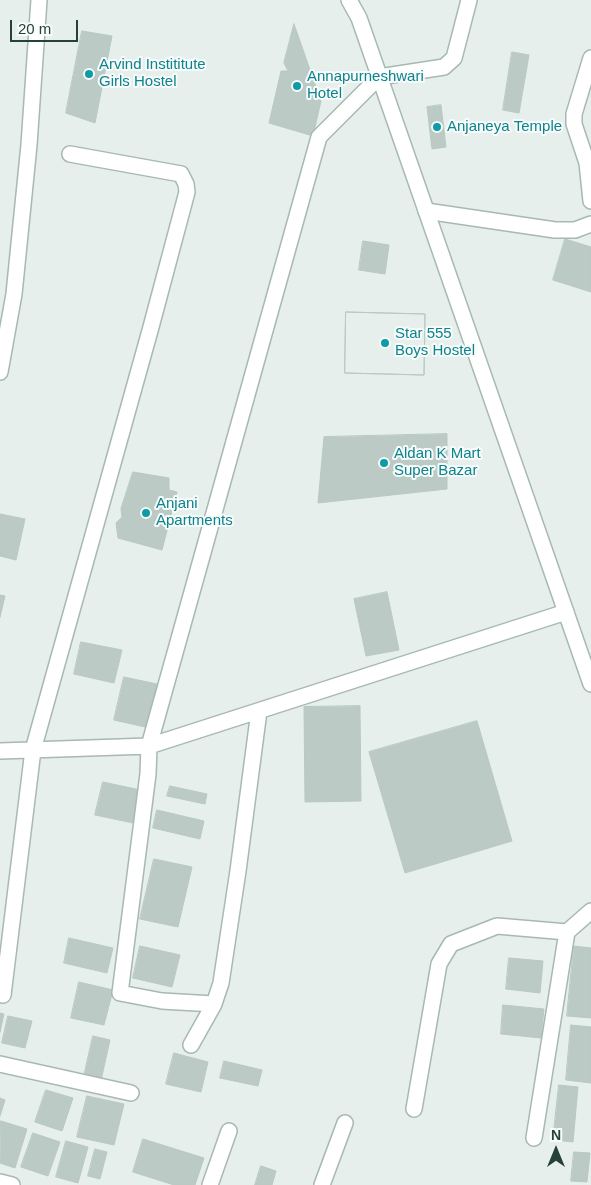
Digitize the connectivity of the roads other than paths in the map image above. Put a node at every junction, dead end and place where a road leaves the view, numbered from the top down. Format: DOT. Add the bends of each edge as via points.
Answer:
graph roads {
  1 [pos="39,0"];
  2 [pos="349,0"];
  3 [pos="470,0"];
  4 [pos="591,58"];
  5 [pos="379,77"];
  6 [pos="70,154"];
  7 [pos="591,201"];
  8 [pos="426,211"];
  9 [pos="591,224"];
  10 [pos="0,372"];
  11 [pos="566,612"];
  12 [pos="591,684"];
  13 [pos="259,710"];
  14 [pos="149,746"];
  15 [pos="33,750"];
  16 [pos="0,751"];
  17 [pos="591,911"];
  18 [pos="567,932"];
  19 [pos="3,995"];
  20 [pos="214,1004"];
  21 [pos="191,1045"];
  22 [pos="0,1064"];
  23 [pos="131,1093"];
  24 [pos="414,1108"];
  25 [pos="345,1123"];
  26 [pos="229,1131"];
  27 [pos="534,1138"];
  28 [pos="0,1182"];
  29 [pos="12,1185"];
  30 [pos="210,1185"];
  31 [pos="322,1185"];
  1 -- 10 [label="street" via="15,285"];
  2 -- 5 [label="street"];
  3 -- 5 [label="street" via="454,58 444,67"];
  4 -- 7 [label="street" via="574,124 587,163"];
  5 -- 8 [label="street"];
  5 -- 14 [label="street" via="319,137"];
  6 -- 15 [label="street" via="181,174 187,192"];
  8 -- 9 [label="street" via="555,230 575,230"];
  8 -- 11 [label="street"];
  11 -- 12 [label="street"];
  11 -- 13 [label="street"];
  13 -- 14 [label="street"];
  13 -- 20 [label="street" via="221,983"];
  14 -- 15 [label="street"];
  14 -- 20 [label="street" via="120,993 162,1001"];
  15 -- 16 [label="street"];
  15 -- 19 [label="street"];
  17 -- 18 [label="street"];
  18 -- 24 [label="street" via="498,926 451,944 439,964"];
  18 -- 27 [label="street"];
  20 -- 21 [label="street"];
  22 -- 23 [label="street"];
  25 -- 31 [label="street"];
  26 -- 30 [label="street"];
  28 -- 29 [label="street"];
}
